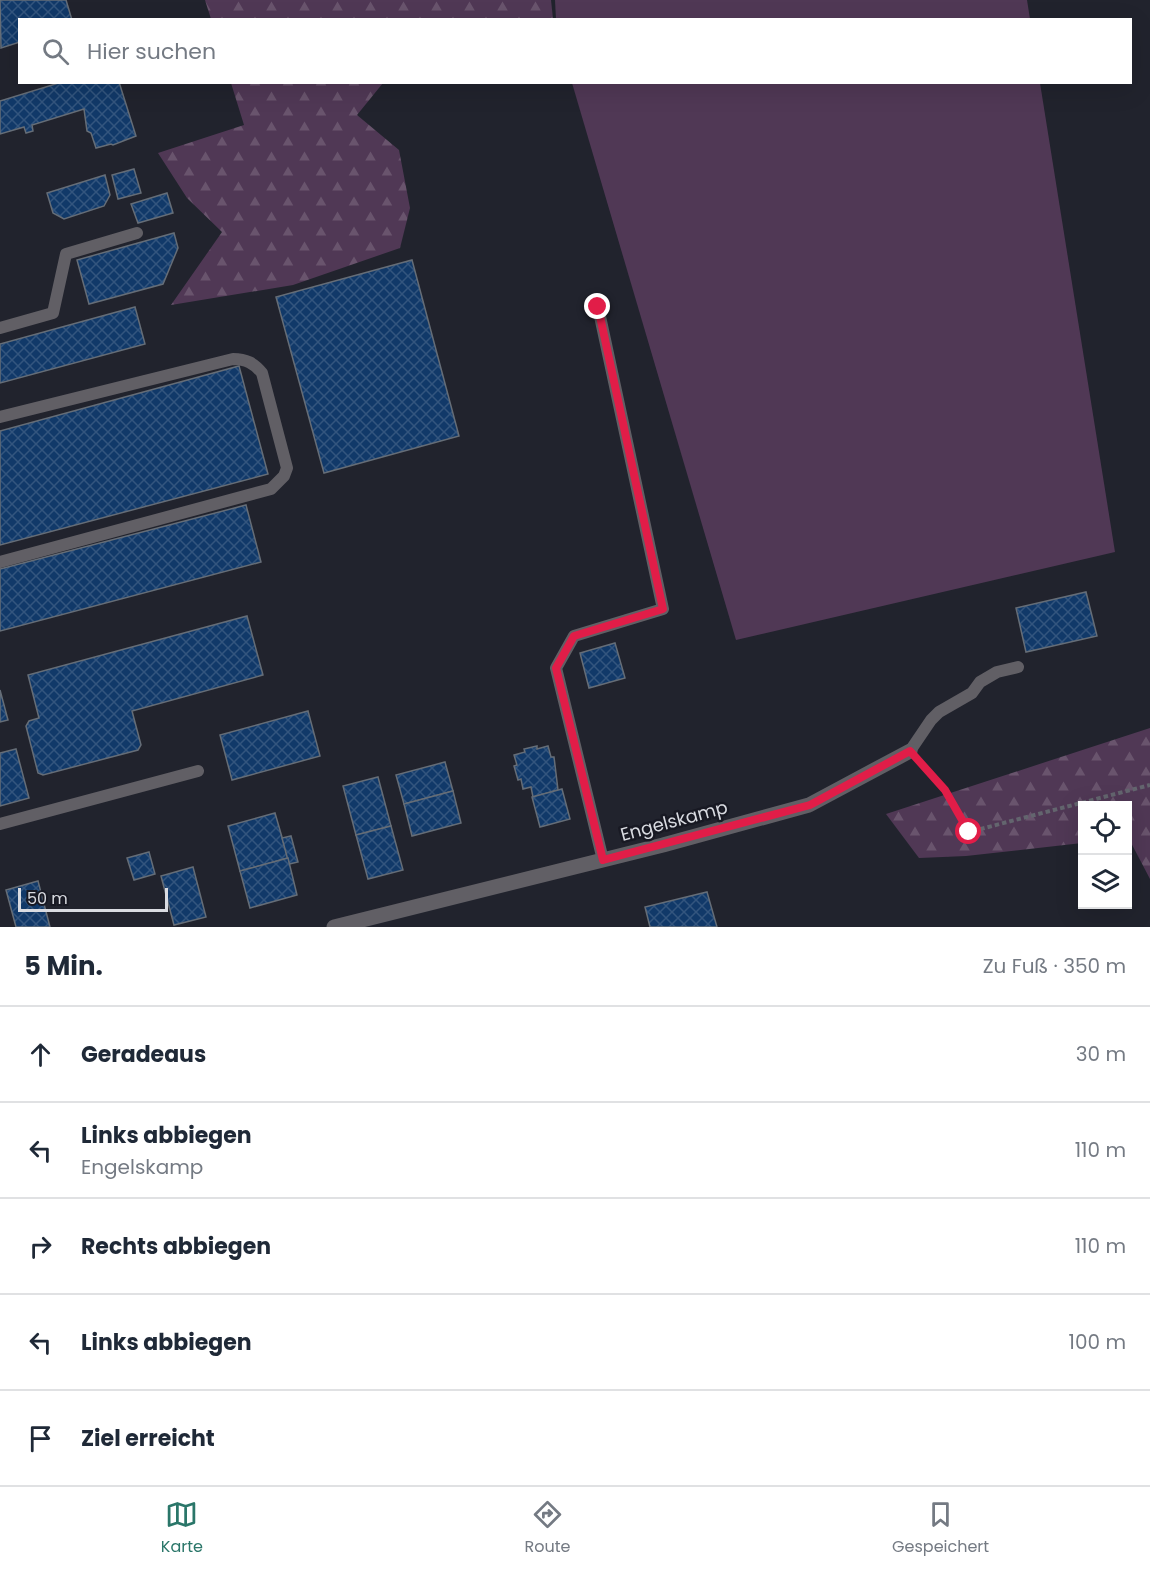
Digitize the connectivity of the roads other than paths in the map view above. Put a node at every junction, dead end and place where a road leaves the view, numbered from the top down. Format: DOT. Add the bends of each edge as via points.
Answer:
graph roads {
  1 [pos="137,234"];
  2 [pos="598,307"];
  3 [pos="0,328"];
  4 [pos="0,417"];
  5 [pos="0,562"];
  6 [pos="1018,667"];
  7 [pos="910,751"];
  8 [pos="198,771"];
  9 [pos="0,824"];
  10 [pos="603,860"];
  11 [pos="334,927"];
  1 -- 3 [label="lane" via="66,254 53,313"];
  2 -- 10 [label="lane" via="663,609 574,636 556,668"];
  4 -- 5 [label="lane" via="233,358 242,359 262,373 286,468 285,476 271,489"];
  6 -- 7 [label="lane" via="980,682 972,693 939,711"];
  7 -- 10 [label="street, Engelskamp" via="810,805"];
  8 -- 9 [label="lane"];
  10 -- 11 [label="street, Engelskamp"];
}
